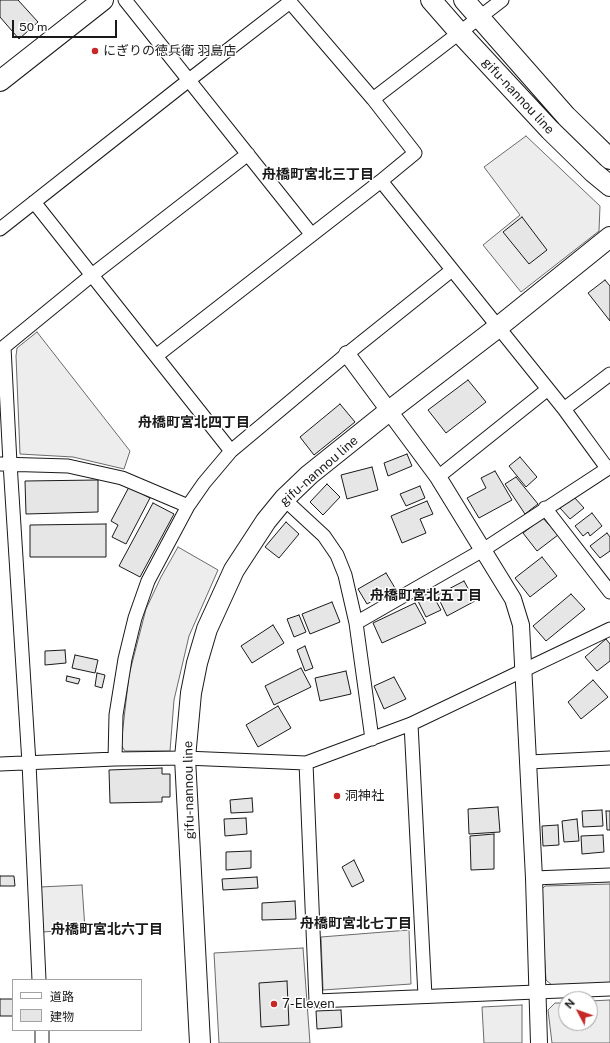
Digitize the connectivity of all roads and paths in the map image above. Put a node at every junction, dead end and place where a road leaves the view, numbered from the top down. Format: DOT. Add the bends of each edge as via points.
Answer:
graph roads {
  1 [pos="103,0"];
  2 [pos="125,0"];
  3 [pos="431,0"];
  4 [pos="464,0"];
  5 [pos="502,0"];
  6 [pos="479,17"];
  7 [pos="459,32"];
  8 [pos="189,80"];
  9 [pos="0,81"];
  10 [pos="373,100"];
  11 [pos="248,154"];
  12 [pos="610,159"];
  13 [pos="381,181"];
  14 [pos="610,186"];
  15 [pos="34,202"];
  16 [pos="0,229"];
  17 [pos="312,235"];
  18 [pos="610,237"];
  19 [pos="452,270"];
  20 [pos="92,275"];
  21 [pos="498,328"];
  22 [pos="347,354"];
  23 [pos="156,356"];
  24 [pos="610,374"];
  25 [pos="548,389"];
  26 [pos="564,409"];
  27 [pos="389,411"];
  28 [pos="231,451"];
  29 [pos="5,463"];
  30 [pos="609,468"];
  31 [pos="438,477"];
  32 [pos="284,499"];
  33 [pos="188,506"];
  34 [pos="545,508"];
  35 [pos="483,550"];
  36 [pos="610,592"];
  37 [pos="356,623"];
  38 [pos="610,629"];
  39 [pos="524,670"];
  40 [pos="411,724"];
  41 [pos="372,739"];
  42 [pos="185,758"];
  43 [pos="610,758"];
  44 [pos="115,759"];
  45 [pos="529,762"];
  46 [pos="29,763"];
  47 [pos="306,763"];
  48 [pos="0,764"];
  49 [pos="610,875"];
  50 [pos="534,878"];
  51 [pos="39,979"];
  52 [pos="610,989"];
  53 [pos="538,992"];
  54 [pos="425,996"];
  55 [pos="42,1031"];
  56 [pos="42,1043"];
  57 [pos="200,1043"];
  58 [pos="539,1043"];
  1 -- 9 [label="main road"];
  2 -- 8 [label="street"];
  3 -- 7 [label="main road, gifu-nannou line"];
  4 -- 6 [label="main road, gifu-nannou line"];
  5 -- 6 [label="street"];
  6 -- 7 [label="street"];
  6 -- 12 [label="main road, gifu-nannou line" via="566,116"];
  7 -- 10 [label="street"];
  7 -- 14 [label="main road, gifu-nannou line" via="550,130"];
  8 -- 10 [label="street" via="290,2"];
  8 -- 11 [label="street"];
  8 -- 15 [label="street"];
  10 -- 13 [label="street" via="415,154"];
  11 -- 17 [label="street"];
  11 -- 20 [label="street"];
  13 -- 17 [label="street"];
  13 -- 19 [label="street"];
  15 -- 16 [label="street"];
  15 -- 20 [label="street"];
  17 -- 23 [label="street"];
  18 -- 21 [label="main road, gifu-nannou line"];
  19 -- 21 [label="street"];
  19 -- 22 [label="street"];
  20 -- 23 [label="street"];
  20 -- 29 [label="street" via="4,347"];
  21 -- 25 [label="street"];
  21 -- 27 [label="main road, gifu-nannou line"];
  22 -- 27 [label="street"];
  22 -- 28 [label="street"];
  23 -- 28 [label="street"];
  24 -- 26 [label="street"];
  25 -- 26 [label="street"];
  25 -- 31 [label="street"];
  26 -- 30 [label="street"];
  27 -- 31 [label="street"];
  27 -- 32 [label="main road, gifu-nannou line" via="309,475"];
  28 -- 33 [label="street"];
  29 -- 33 [label="street" via="68,466 122,478"];
  29 -- 46 [label="street"];
  30 -- 34 [label="street"];
  31 -- 35 [label="street"];
  32 -- 37 [label="street" via="324,536 337,555 345,575"];
  32 -- 42 [label="main road, gifu-nannou line" via="266,520 234,570 207,629 191,694"];
  33 -- 44 [label="street" via="148,581 134,618 116,715"];
  34 -- 35 [label="street"];
  34 -- 36 [label="street"];
  35 -- 37 [label="street"];
  35 -- 39 [label="street" via="513,600 520,626"];
  37 -- 41 [label="street"];
  38 -- 39 [label="street"];
  39 -- 40 [label="street"];
  39 -- 45 [label="street"];
  40 -- 41 [label="street"];
  40 -- 54 [label="street"];
  41 -- 47 [label="street"];
  42 -- 44 [label="street"];
  42 -- 47 [label="street"];
  42 -- 57 [label="main road, gifu-nannou line"];
  43 -- 45 [label="street"];
  44 -- 46 [label="street"];
  45 -- 50 [label="street"];
  46 -- 48 [label="street"];
  46 -- 51 [label="street"];
  47 -- 54 [label="street" via="316,1000"];
  49 -- 50 [label="street"];
  50 -- 53 [label="street"];
  52 -- 53 [label="street"];
  53 -- 54 [label="street"];
  53 -- 58 [label="street"];
  55 -- 56 [label="street"];
}
